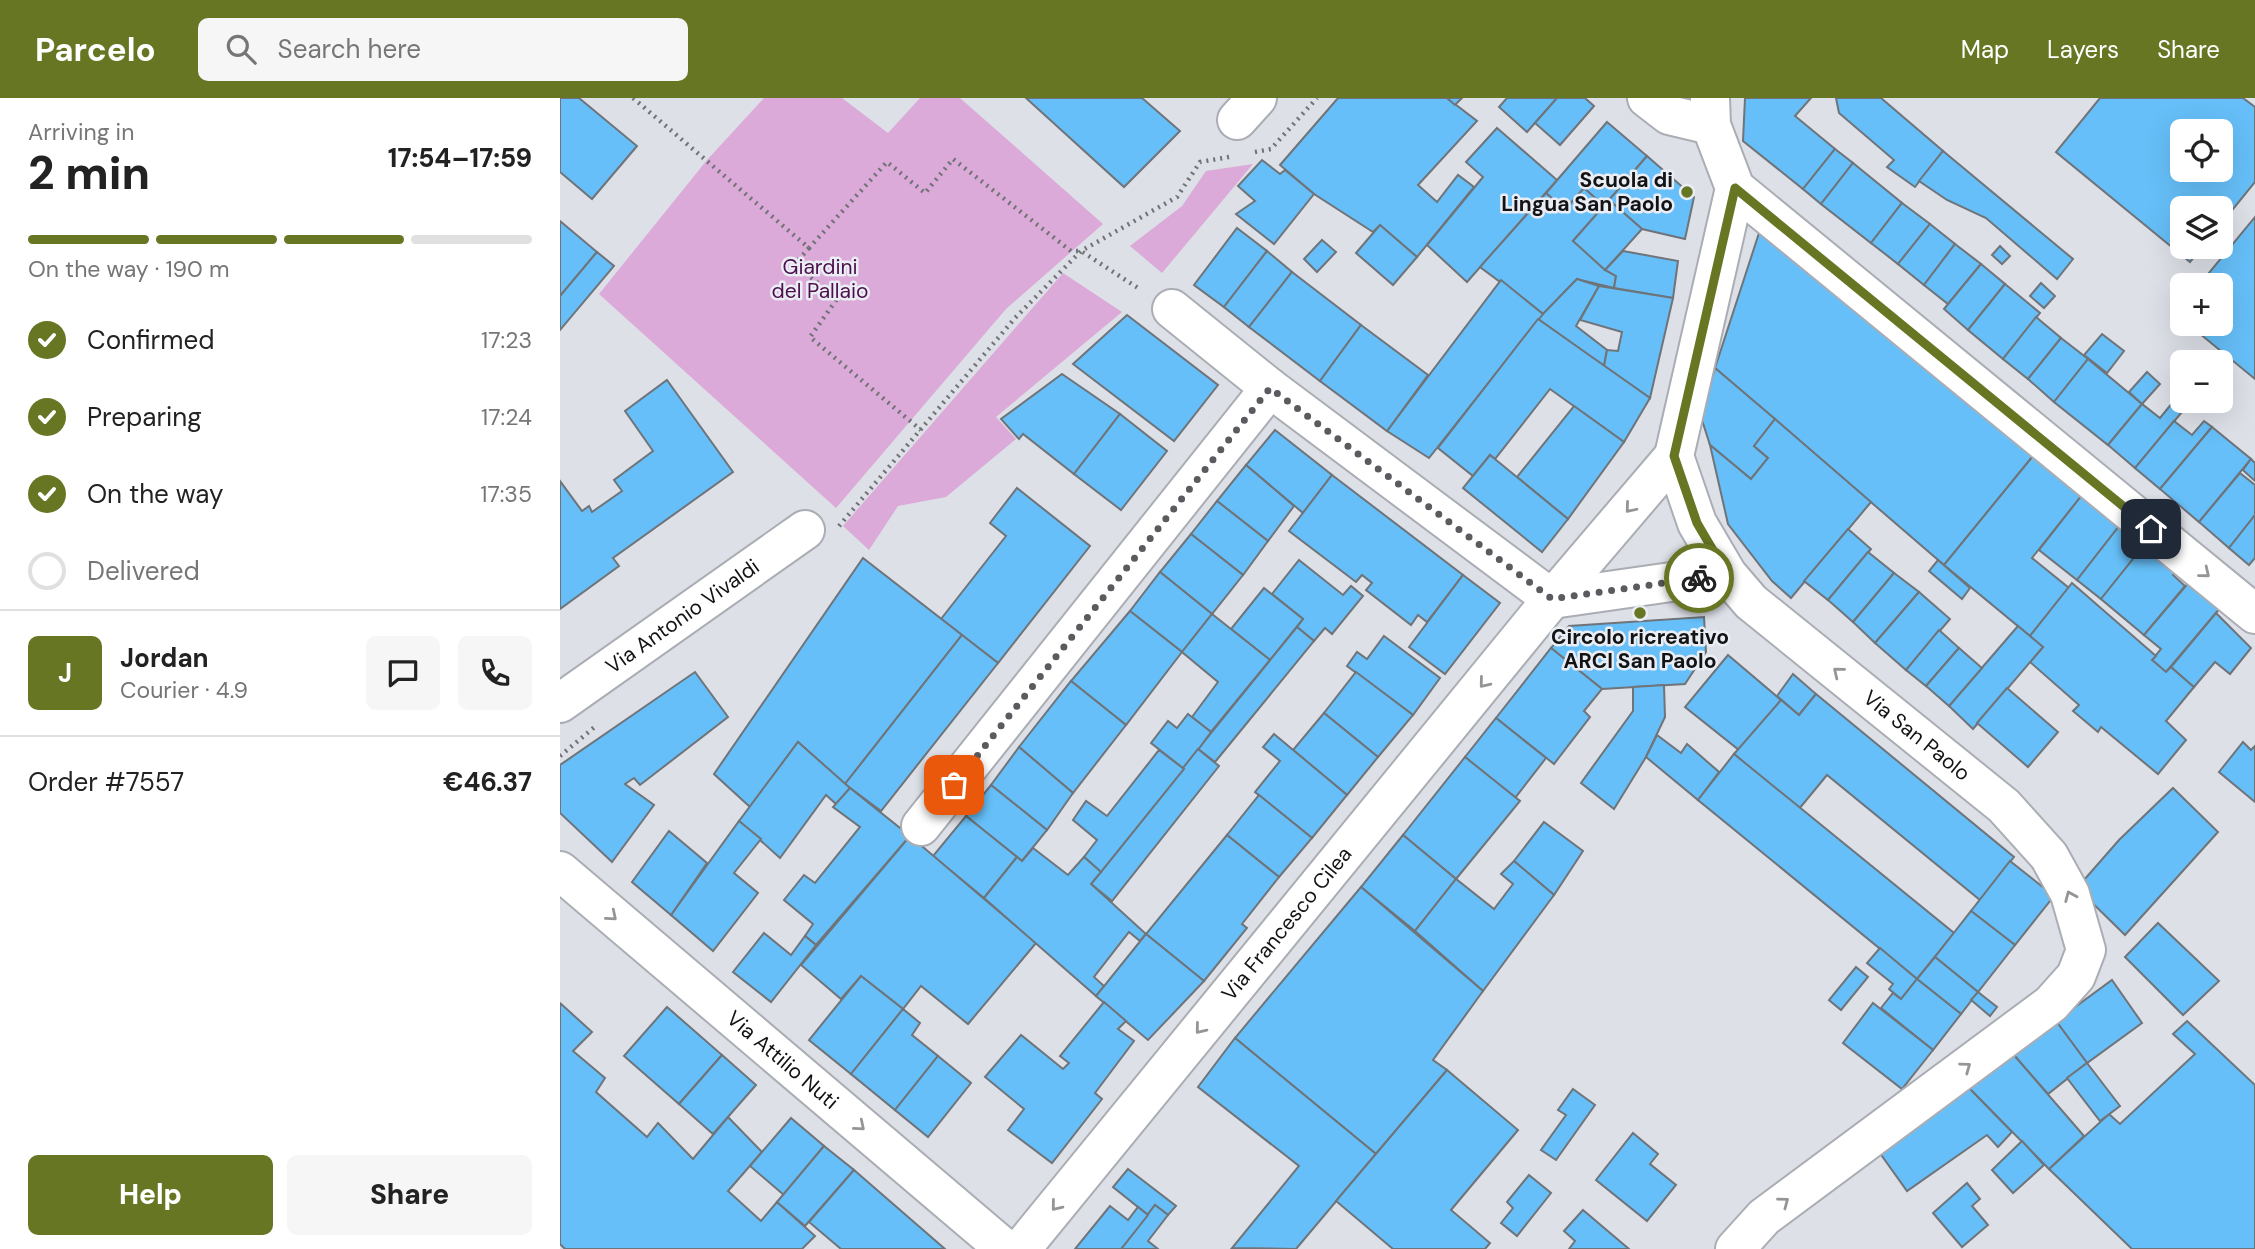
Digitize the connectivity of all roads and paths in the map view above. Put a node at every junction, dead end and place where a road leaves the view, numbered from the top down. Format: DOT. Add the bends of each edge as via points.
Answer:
graph roads {
  1 [pos="633,98"];
  2 [pos="1317,98"];
  3 [pos="1647,98"];
  4 [pos="1711,111"];
  5 [pos="1244,132"];
  6 [pos="1735,188"];
  7 [pos="809,248"];
  8 [pos="1081,251"];
  9 [pos="1172,309"];
  10 [pos="1270,388"];
  11 [pos="921,430"];
  12 [pos="1674,456"];
  13 [pos="804,530"];
  14 [pos="1727,574"];
  15 [pos="1552,599"];
  16 [pos="2255,614"];
  17 [pos="560,703"];
  18 [pos="921,826"];
  19 [pos="560,872"];
  20 [pos="1005,1249"];
  21 [pos="1021,1249"];
  22 [pos="1735,1249"];
  1 -- 7 [label="path"];
  2 -- 5 [label="path" via="1271,149"];
  3 -- 4 [label="street" via="1669,115"];
  4 -- 6 [label="street"];
  5 -- 8 [label="path" via="1200,162 1177,197"];
  6 -- 12 [label="street"];
  6 -- 16 [label="street, one-way"];
  7 -- 8 [label="path" via="887,162 925,193 953,159 1072,251"];
  7 -- 11 [label="path" via="795,264 836,299 810,337"];
  8 -- 9 [label="path"];
  8 -- 11 [label="path" via="1015,318"];
  9 -- 10 [label="street"];
  10 -- 15 [label="street"];
  10 -- 18 [label="street"];
  11 -- 13 [label="path" via="832,535"];
  12 -- 14 [label="street, Via San Paolo" via="1697,523"];
  12 -- 15 [label="street, Via Francesco Cilea, one-way"];
  13 -- 17 [label="street, Via Antonio Vivaldi"];
  14 -- 15 [label="street"];
  22 -- 14 [label="street, Via San Paolo, one-way" via="1764,1217 2051,1004 2076,976 2086,950 2070,894 2049,856 2004,806 1751,602"];
  15 -- 21 [label="street, Via Francesco Cilea, one-way"];
  19 -- 20 [label="street, Via Attilio Nuti, one-way"];
}
